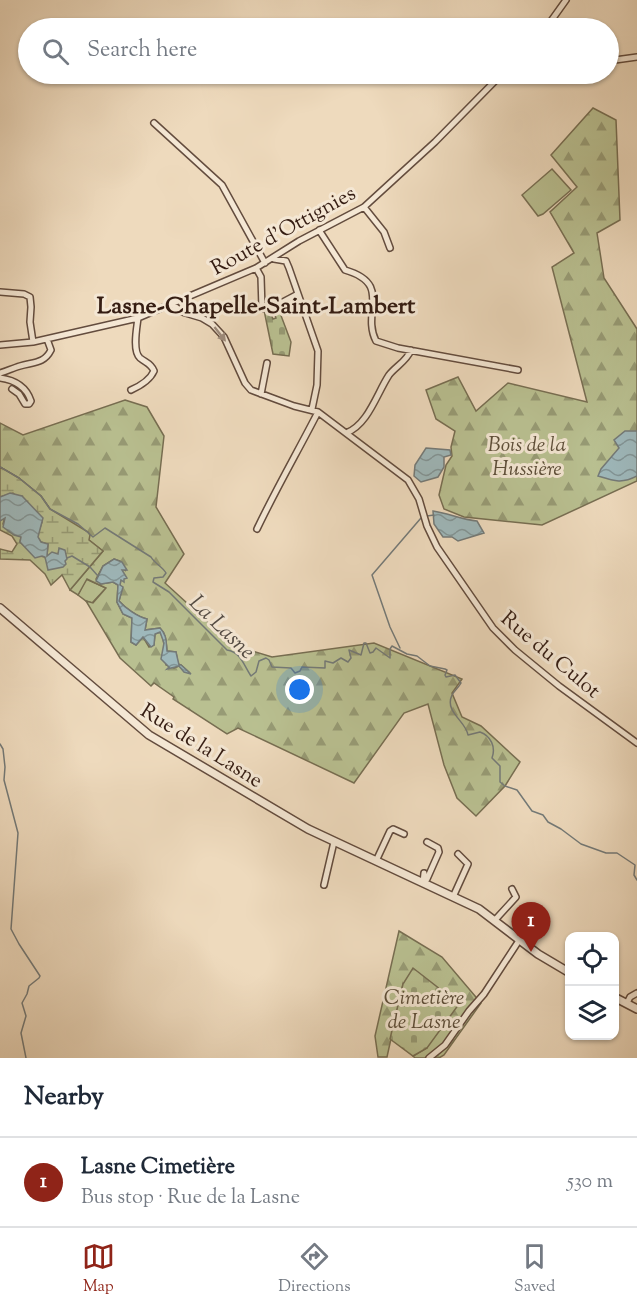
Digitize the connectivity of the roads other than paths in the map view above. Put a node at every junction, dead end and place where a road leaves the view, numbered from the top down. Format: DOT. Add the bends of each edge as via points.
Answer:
graph roads {
  1 [pos="566,0"];
  2 [pos="553,18"];
  3 [pos="637,57"];
  4 [pos="619,60"];
  5 [pos="492,84"];
  6 [pos="154,123"];
  7 [pos="364,207"];
  8 [pos="319,230"];
  9 [pos="390,248"];
  10 [pos="282,252"];
  11 [pos="273,259"];
  12 [pos="286,261"];
  13 [pos="265,263"];
  14 [pos="256,268"];
  15 [pos="0,292"];
  16 [pos="298,294"];
  17 [pos="172,304"];
  18 [pos="138,318"];
  19 [pos="47,339"];
  20 [pos="33,342"];
  21 [pos="0,345"];
  22 [pos="411,350"];
  23 [pos="267,363"];
  24 [pos="518,370"];
  25 [pos="0,375"];
  26 [pos="12,389"];
  27 [pos="131,390"];
  28 [pos="261,394"];
  29 [pos="315,411"];
  30 [pos="346,433"];
  31 [pos="257,529"];
  32 [pos="0,608"];
  33 [pos="637,743"];
  34 [pos="404,834"];
  35 [pos="334,842"];
  36 [pos="427,842"];
  37 [pos="458,854"];
  38 [pos="376,861"];
  39 [pos="424,873"];
  40 [pos="423,883"];
  41 [pos="324,885"];
  42 [pos="512,889"];
  43 [pos="453,897"];
  44 [pos="495,920"];
  45 [pos="520,939"];
  46 [pos="565,970"];
  47 [pos="637,993"];
  48 [pos="619,999"];
  49 [pos="627,1003"];
  50 [pos="637,1009"];
  51 [pos="429,1058"];
  1 -- 2 [label="street"];
  3 -- 4 [label="street"];
  5 -- 7 [label="street, Route d'Ottignies"];
  6 -- 13 [label="street" via="222,185"];
  7 -- 8 [label="street, Route d'Ottignies"];
  7 -- 9 [label="street" via="384,232"];
  8 -- 10 [label="street, Route d'Ottignies"];
  8 -- 22 [label="street" via="345,270 360,274 370,285 374,302 370,327 376,341"];
  10 -- 11 [label="street, Route d'Ottignies"];
  10 -- 12 [label="street"];
  11 -- 12 [label="street"];
  11 -- 13 [label="street, Route d'Ottignies"];
  12 -- 16 [label="street"];
  13 -- 14 [label="street, Route d'Ottignies"];
  14 -- 16 [label="street" via="261,277 262,309"];
  14 -- 17 [label="street, Route d'Ottignies"];
  15 -- 20 [label="street" via="30,297"];
  16 -- 29 [label="street" via="318,351"];
  17 -- 18 [label="street, Route d'Ottignies"];
  17 -- 28 [label="street, one-way" via="212,324 224,337 245,383"];
  18 -- 19 [label="street, Route d'Ottignies"];
  18 -- 27 [label="street" via="136,352 154,371"];
  19 -- 20 [label="street, Route d'Ottignies"];
  19 -- 25 [label="street" via="51,350 45,358"];
  20 -- 21 [label="street, Route d'Ottignies"];
  22 -- 24 [label="street"];
  22 -- 30 [label="street" via="391,373 357,427"];
  23 -- 28 [label="street"];
  25 -- 26 [label="street" via="28,393 29,404"];
  28 -- 29 [label="street"];
  29 -- 30 [label="street, Rue du Culot"];
  29 -- 31 [label="street" via="297,455"];
  30 -- 33 [label="street, Rue du Culot" via="411,483 436,548 493,628 559,686"];
  32 -- 35 [label="street, Rue de la Lasne" via="149,735"];
  34 -- 38 [label="street" via="390,831"];
  35 -- 38 [label="street, Rue de la Lasne"];
  35 -- 41 [label="street"];
  36 -- 40 [label="street" via="439,852"];
  37 -- 43 [label="street" via="470,864"];
  38 -- 40 [label="street, Rue de la Lasne"];
  39 -- 40 [label="street"];
  40 -- 43 [label="street, Rue de la Lasne"];
  42 -- 44 [label="street" via="516,897"];
  43 -- 44 [label="street, Rue de la Lasne"];
  44 -- 45 [label="street, Rue de la Lasne"];
  45 -- 46 [label="street, Rue de la Lasne"];
  45 -- 51 [label="street" via="445,1045"];
  47 -- 49 [label="street"];
  48 -- 49 [label="street"];
  49 -- 50 [label="street"];
}
